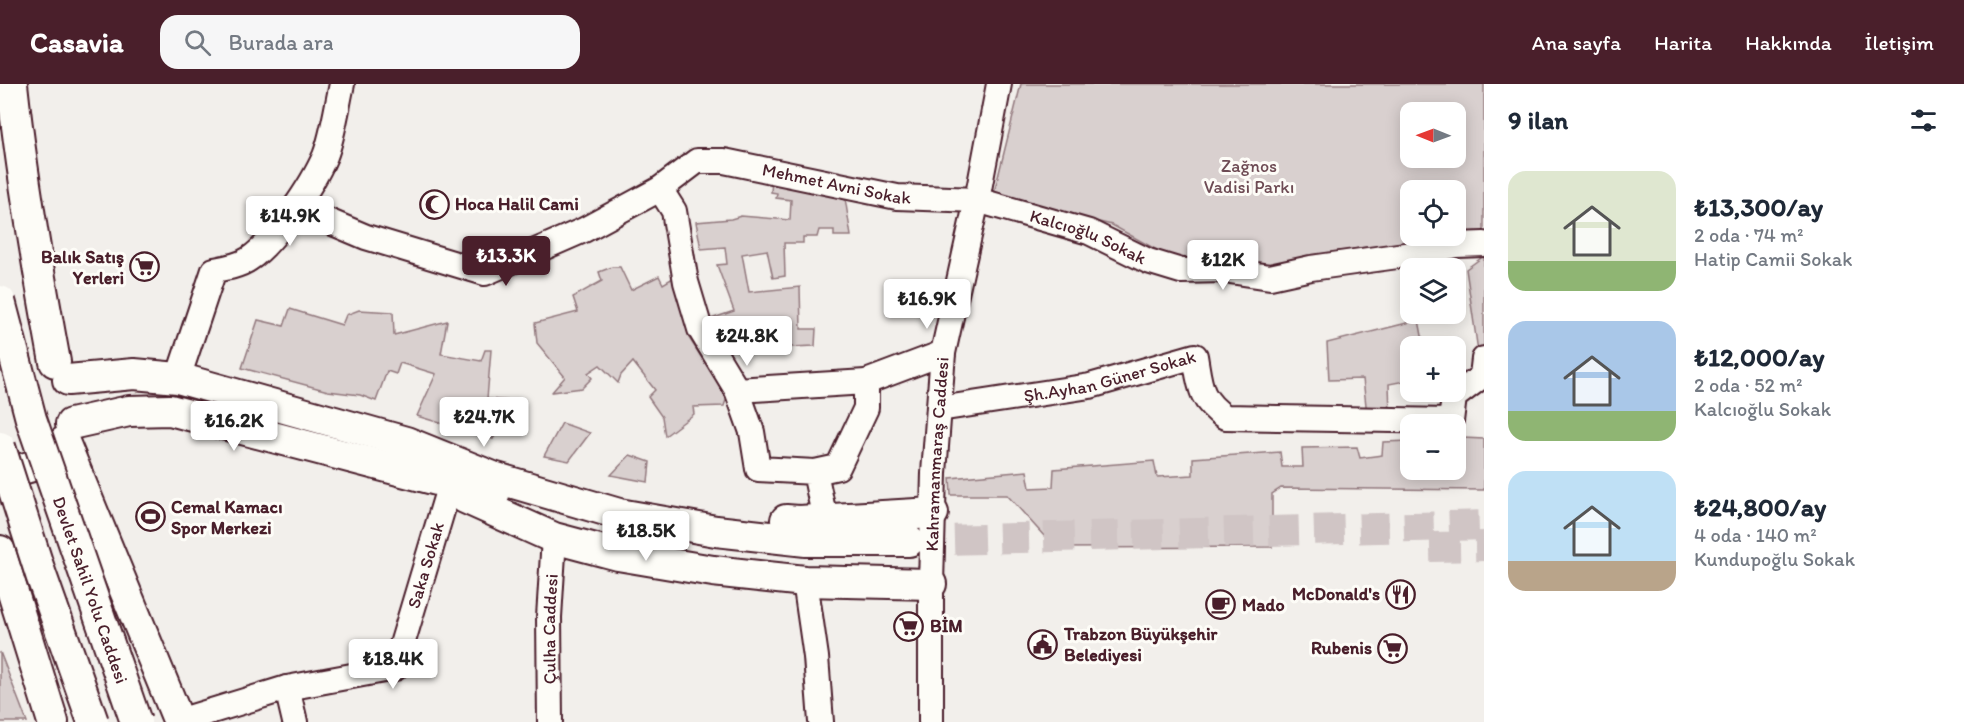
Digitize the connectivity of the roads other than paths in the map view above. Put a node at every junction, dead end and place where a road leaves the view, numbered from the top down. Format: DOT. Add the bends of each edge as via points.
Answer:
graph roads {
  1 [pos="12,84"];
  2 [pos="342,84"];
  3 [pos="999,84"];
  4 [pos="660,189"];
  5 [pos="977,200"];
  6 [pos="295,207"];
  7 [pos="1484,244"];
  8 [pos="0,301"];
  9 [pos="0,343"];
  10 [pos="943,353"];
  11 [pos="1484,359"];
  12 [pos="62,371"];
  13 [pos="178,378"];
  14 [pos="866,382"];
  15 [pos="737,390"];
  16 [pos="939,409"];
  17 [pos="68,433"];
  18 [pos="0,447"];
  19 [pos="401,456"];
  20 [pos="0,470"];
  21 [pos="815,472"];
  22 [pos="448,491"];
  23 [pos="933,513"];
  24 [pos="825,520"];
  25 [pos="554,538"];
  26 [pos="0,551"];
  27 [pos="910,551"];
  28 [pos="805,581"];
  29 [pos="931,584"];
  30 [pos="287,688"];
  31 [pos="53,722"];
  32 [pos="93,722"];
  33 [pos="136,722"];
  34 [pos="179,722"];
  35 [pos="295,722"];
  36 [pos="550,722"];
  37 [pos="821,722"];
  38 [pos="931,722"];
  1 -- 12 [label="main road" via="37,267"];
  2 -- 6 [label="street" via="325,155"];
  3 -- 5 [label="street, Kahramanmaraş Caddesi"];
  4 -- 5 [label="street, Mehmet Avni Sokak" via="697,160 724,161 897,196"];
  4 -- 6 [label="street" via="584,230 485,273 366,237"];
  4 -- 15 [label="street" via="674,211 686,282 700,328"];
  5 -- 7 [label="street, Kalcıoğlu Sokak" via="1089,232 1148,261 1181,271 1223,270 1270,277 1311,267"];
  5 -- 10 [label="street, Kahramanmaraş Caddesi"];
  6 -- 13 [label="street" via="248,261 214,270"];
  8 -- 33 [label="main road, Devlet Sahil Yolu Caddesi, bridge" via="31,419"];
  9 -- 12 [label="main road" via="39,350"];
  10 -- 14 [label="street"];
  10 -- 16 [label="street, Kahramanmaraş Caddesi"];
  11 -- 16 [label="street, Şh.Ayhan Güner Sokak" via="1482,376 1454,397 1451,421 1225,417 1210,406 1202,392 1195,356 1090,386"];
  12 -- 13 [label="main road"];
  12 -- 17 [label="main road" via="73,402"];
  13 -- 19 [label="main road"];
  14 -- 15 [label="street"];
  14 -- 21 [label="street" via="866,408 838,467"];
  15 -- 21 [label="street" via="752,432 758,469"];
  16 -- 23 [label="street, Kahramanmaraş Caddesi"];
  17 -- 19 [label="main road" via="129,411 170,410"];
  17 -- 20 [label="main road" via="48,458 30,467"];
  17 -- 34 [label="main road"];
  18 -- 32 [label="main road, bridge"];
  19 -- 22 [label="main road"];
  19 -- 24 [label="main road" via="717,513"];
  19 -- 27 [label="main road" via="546,512 632,535 712,550 801,558"];
  21 -- 24 [label="street"];
  22 -- 25 [label="main road"];
  22 -- 30 [label="street, Saka Sokak" via="395,668"];
  23 -- 24 [label="main road"];
  23 -- 29 [label="street, Kahramanmaraş Caddesi"];
  25 -- 28 [label="main road" via="618,555"];
  25 -- 36 [label="street, Çulha Caddesi" via="549,617"];
  26 -- 31 [label="main road"];
  28 -- 29 [label="main road"];
  28 -- 37 [label="street"];
  29 -- 38 [label="street, Kahramanmaraş Caddesi"];
  30 -- 34 [label="street, Saka Sokak"];
  30 -- 35 [label="street"];
}
